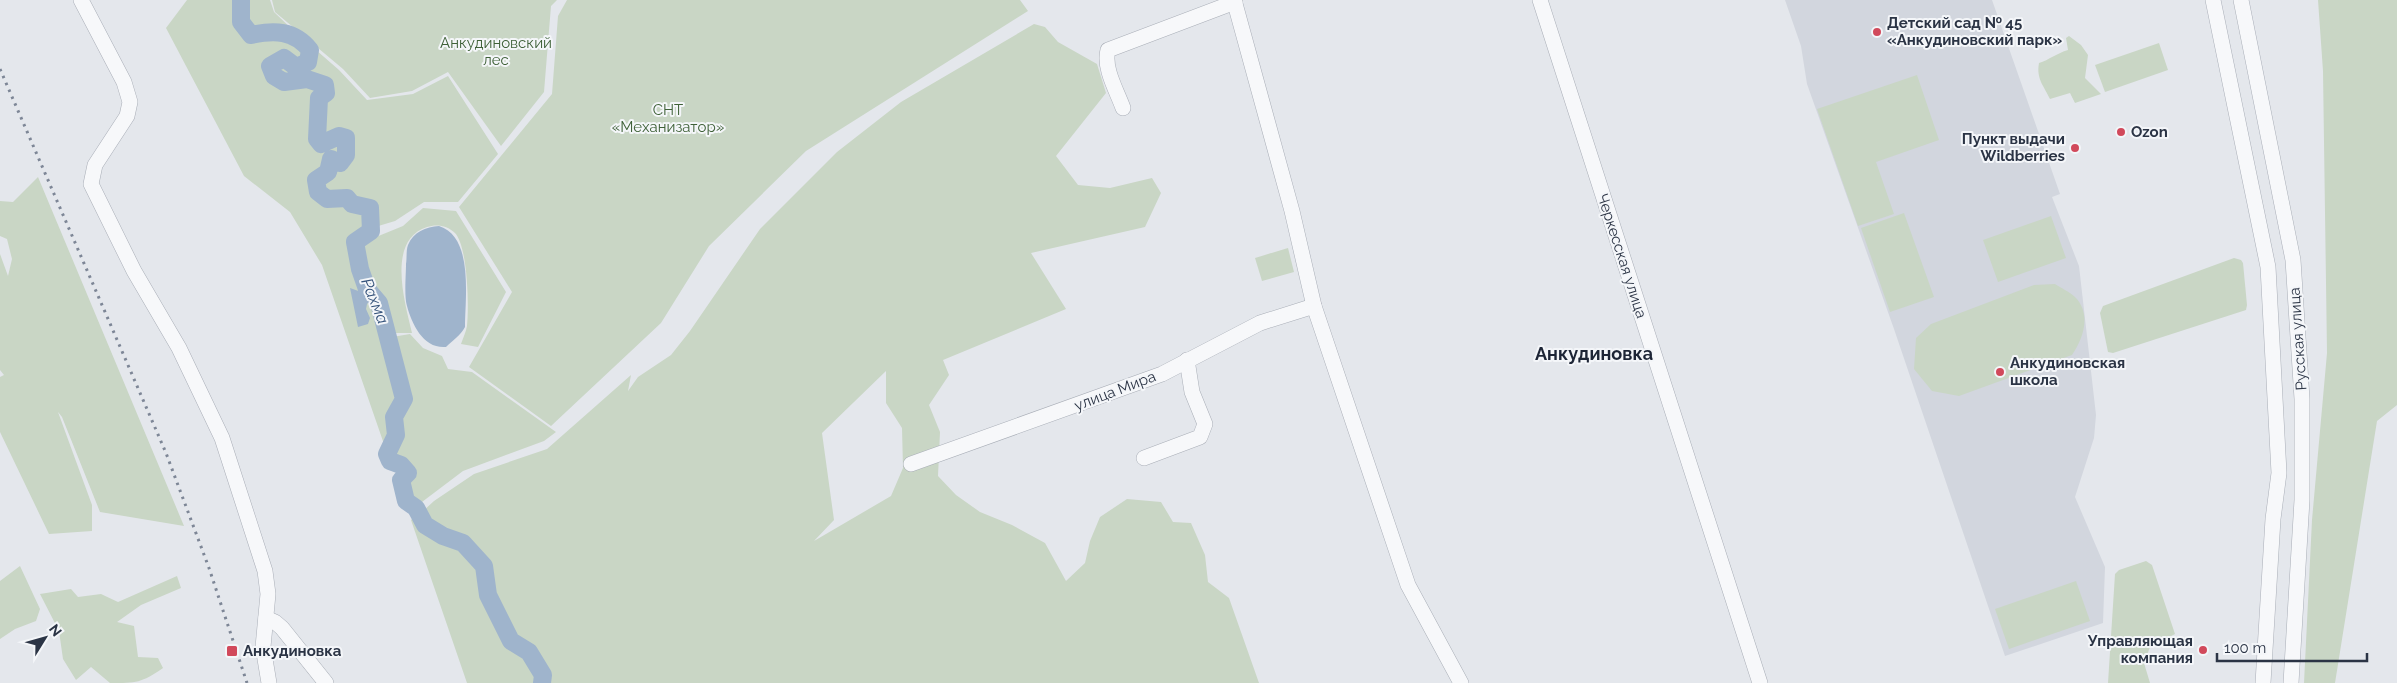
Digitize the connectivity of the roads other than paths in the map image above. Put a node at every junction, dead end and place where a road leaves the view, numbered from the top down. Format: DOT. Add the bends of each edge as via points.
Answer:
graph roads {
  1 [pos="81,0"];
  2 [pos="1540,0"];
  3 [pos="2213,0"];
  4 [pos="2241,0"];
  5 [pos="1235,1"];
  6 [pos="1123,108"];
  7 [pos="1314,306"];
  8 [pos="1187,360"];
  9 [pos="1144,458"];
  10 [pos="911,464"];
  11 [pos="266,618"];
  12 [pos="269,683"];
  13 [pos="326,683"];
  14 [pos="1461,683"];
  15 [pos="1760,683"];
  16 [pos="2263,683"];
  17 [pos="2291,683"];
  1 -- 11 [label="street" via="124,82 130,102 127,116 95,165 91,184 134,271 179,348 222,438 265,571 268,594"];
  2 -- 15 [label="street, Черкесская улица"];
  3 -- 16 [label="street" via="2268,267 2279,473"];
  4 -- 17 [label="street, Русская улица" via="2293,260 2302,399 2302,500"];
  5 -- 6 [label="street" via="1108,50 1108,70"];
  5 -- 7 [label="street" via="1292,211"];
  7 -- 8 [label="street, улица Мира" via="1260,323"];
  7 -- 14 [label="street" via="1408,585"];
  8 -- 9 [label="street" via="1192,392 1205,424 1204,432 1200,437"];
  8 -- 10 [label="street, улица Мира" via="1162,374 1112,393"];
  11 -- 12 [label="street" via="263,647"];
  11 -- 13 [label="street" via="282,628"];
}
